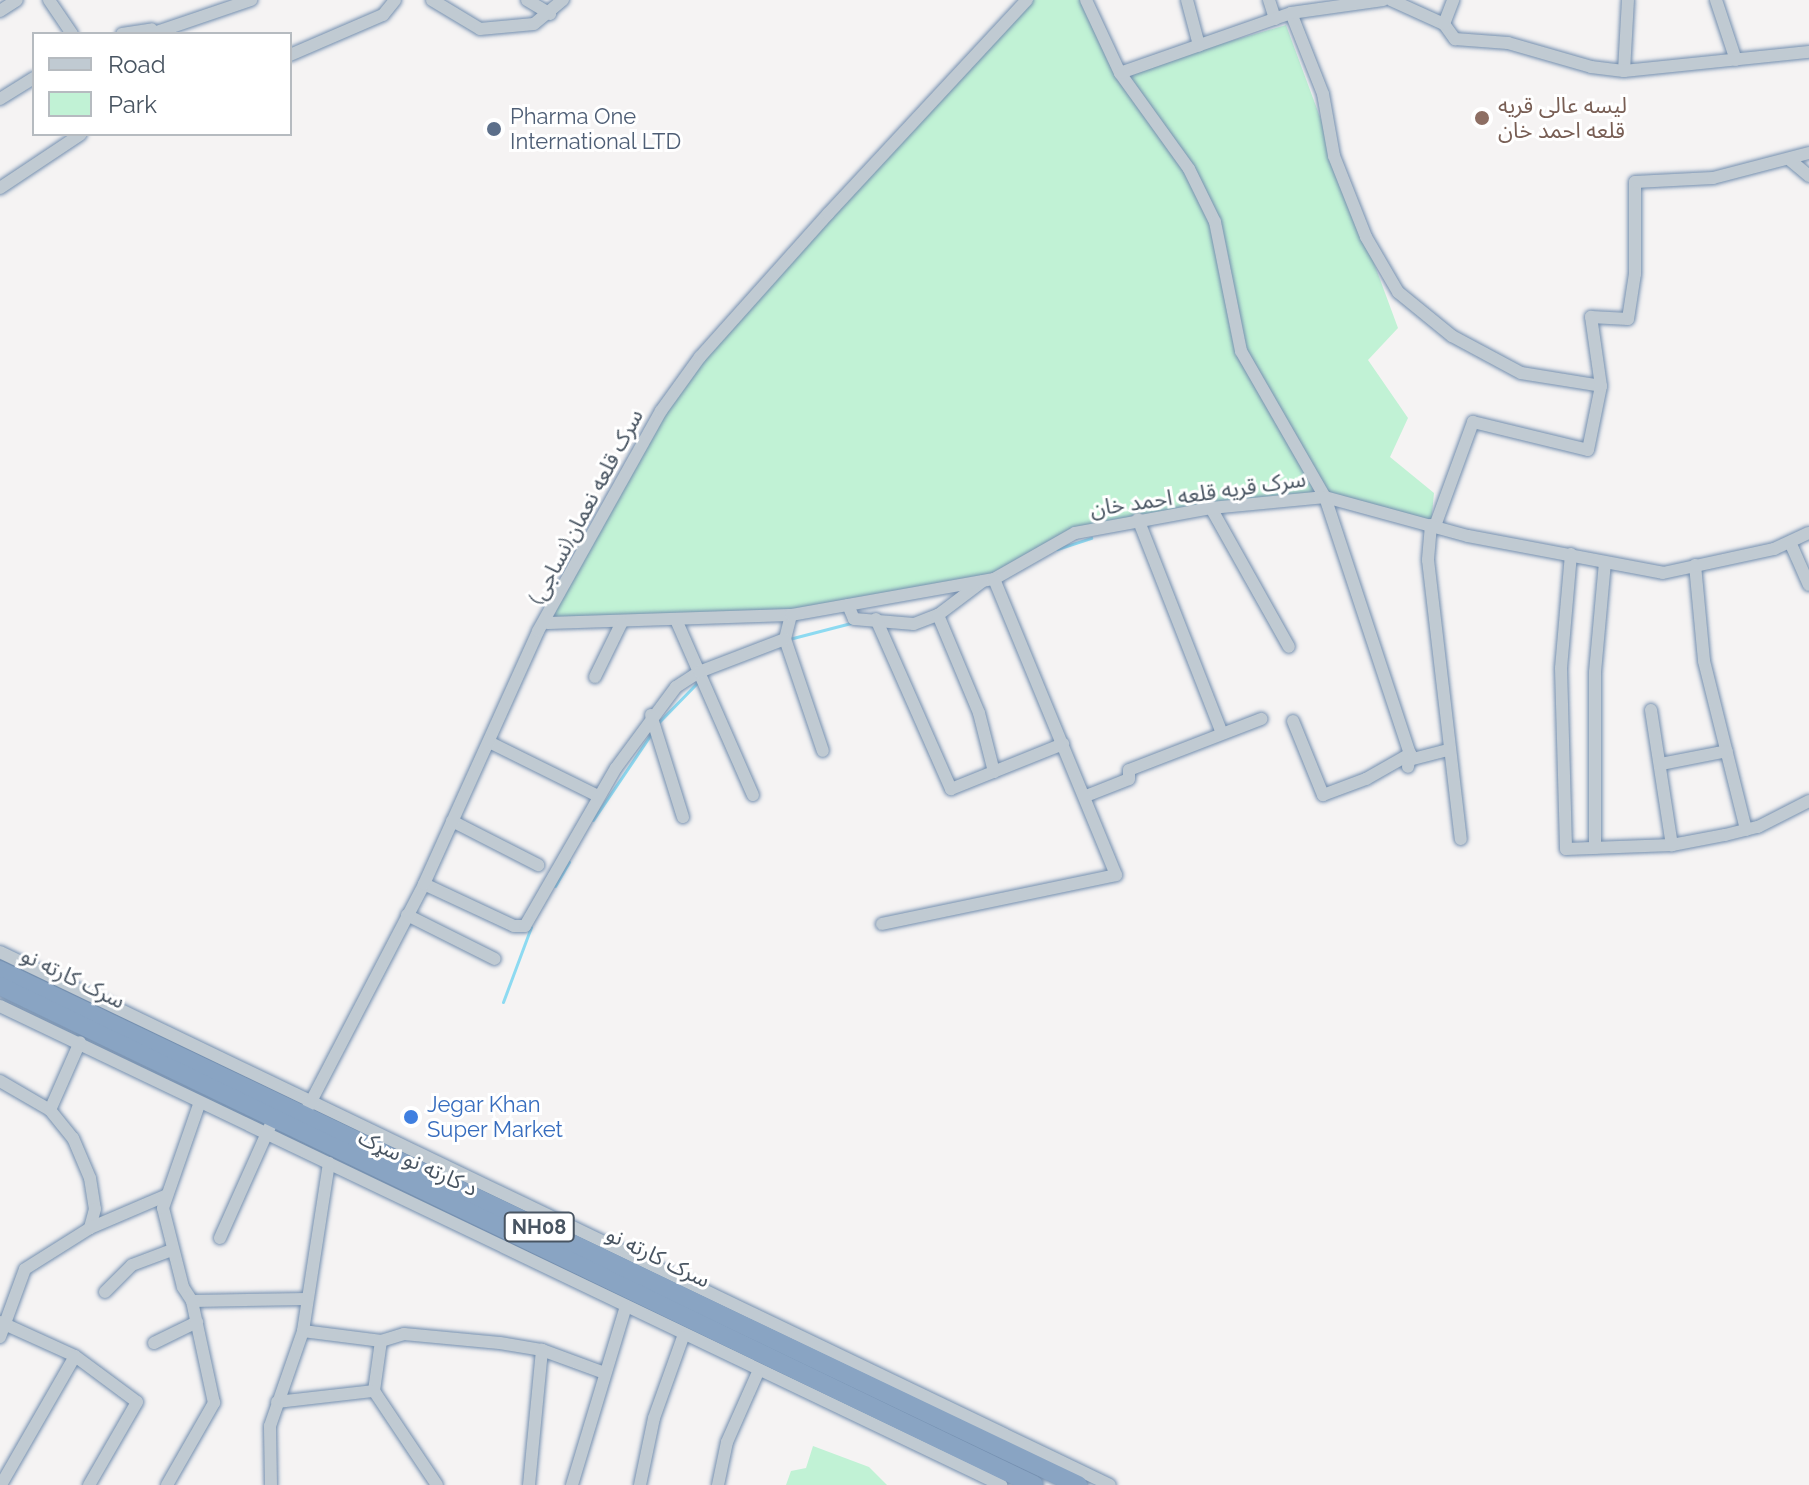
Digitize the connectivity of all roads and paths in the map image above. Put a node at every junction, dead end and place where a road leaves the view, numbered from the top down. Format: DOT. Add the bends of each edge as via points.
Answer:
graph roads {
  1 [pos="17,0"];
  2 [pos="49,0"];
  3 [pos="249,0"];
  4 [pos="395,0"];
  5 [pos="432,0"];
  6 [pos="527,0"];
  7 [pos="563,0"];
  8 [pos="1027,0"];
  9 [pos="1086,0"];
  10 [pos="1187,0"];
  11 [pos="1269,0"];
  12 [pos="1383,0"];
  13 [pos="1391,0"];
  14 [pos="1453,0"];
  15 [pos="1628,0"];
  16 [pos="1716,0"];
  17 [pos="1326,6"];
  18 [pos="0,11"];
  19 [pos="1291,13"];
  20 [pos="550,14"];
  21 [pos="1275,19"];
  22 [pos="1444,24"];
  23 [pos="71,32"];
  24 [pos="151,32"];
  25 [pos="1199,45"];
  26 [pos="1809,52"];
  27 [pos="292,54"];
  28 [pos="1736,60"];
  29 [pos="1624,71"];
  30 [pos="1120,73"];
  31 [pos="32,79"];
  32 [pos="0,99"];
  33 [pos="78,136"];
  34 [pos="1809,153"];
  35 [pos="1790,160"];
  36 [pos="1809,176"];
  37 [pos="0,188"];
  38 [pos="1601,386"];
  39 [pos="1325,497"];
  40 [pos="1211,508"];
  41 [pos="1138,519"];
  42 [pos="1433,526"];
  43 [pos="1809,533"];
  44 [pos="1790,542"];
  45 [pos="1571,554"];
  46 [pos="1605,562"];
  47 [pos="1695,565"];
  48 [pos="989,580"];
  49 [pos="1809,585"];
  50 [pos="848,605"];
  51 [pos="791,615"];
  52 [pos="938,615"];
  53 [pos="876,619"];
  54 [pos="622,622"];
  55 [pos="677,622"];
  56 [pos="547,623"];
  57 [pos="785,639"];
  58 [pos="1289,647"];
  59 [pos="699,672"];
  60 [pos="595,677"];
  61 [pos="1651,710"];
  62 [pos="651,715"];
  63 [pos="1261,719"];
  64 [pos="1293,721"];
  65 [pos="1221,731"];
  66 [pos="489,742"];
  67 [pos="1063,744"];
  68 [pos="1448,750"];
  69 [pos="823,751"];
  70 [pos="1727,751"];
  71 [pos="1409,760"];
  72 [pos="1661,764"];
  73 [pos="994,772"];
  74 [pos="753,795"];
  75 [pos="598,796"];
  76 [pos="1086,796"];
  77 [pos="1809,801"];
  78 [pos="683,817"];
  79 [pos="452,821"];
  80 [pos="1746,830"];
  81 [pos="1461,839"];
  82 [pos="1672,845"];
  83 [pos="1595,848"];
  84 [pos="538,865"];
  85 [pos="424,884"];
  86 [pos="407,915"];
  87 [pos="882,924"];
  88 [pos="0,952"];
  89 [pos="495,959"];
  90 [pos="0,970"];
  91 [pos="0,986"];
  92 [pos="0,1006"];
  93 [pos="80,1042"];
  94 [pos="0,1081"];
  95 [pos="200,1102"];
  96 [pos="307,1109"];
  97 [pos="50,1110"];
  98 [pos="270,1126"];
  99 [pos="344,1153"];
  100 [pos="167,1195"];
  101 [pos="442,1210"];
  102 [pos="90,1228"];
  103 [pos="220,1238"];
  104 [pos="172,1250"];
  105 [pos="105,1292"];
  106 [pos="306,1299"];
  107 [pos="192,1301"];
  108 [pos="626,1306"];
  109 [pos="197,1322"];
  110 [pos="2,1328"];
  111 [pos="303,1331"];
  112 [pos="683,1337"];
  113 [pos="381,1341"];
  114 [pos="154,1343"];
  115 [pos="542,1350"];
  116 [pos="75,1356"];
  117 [pos="758,1372"];
  118 [pos="605,1373"];
  119 [pos="374,1391"];
  120 [pos="277,1402"];
  121 [pos="2,1483"];
  122 [pos="89,1485"];
  123 [pos="167,1485"];
  124 [pos="271,1485"];
  125 [pos="437,1485"];
  126 [pos="529,1485"];
  127 [pos="572,1485"];
  128 [pos="640,1485"];
  129 [pos="718,1485"];
  130 [pos="1001,1485"];
  131 [pos="1034,1485"];
  132 [pos="1078,1485"];
  133 [pos="1110,1485"];
  1 -- 18 [label="street"];
  2 -- 23 [label="street"];
  3 -- 24 [label="street"];
  4 -- 27 [label="street" via="383,15"];
  5 -- 20 [label="street" via="480,29 534,24"];
  6 -- 20 [label="street"];
  7 -- 20 [label="street"];
  8 -- 56 [label="street, سرک قلعه نعمان(نساجی)" via="700,357 661,411"];
  9 -- 30 [label="street"];
  10 -- 25 [label="street"];
  11 -- 21 [label="street"];
  12 -- 17 [label="street"];
  13 -- 22 [label="street"];
  14 -- 22 [label="street"];
  15 -- 29 [label="street"];
  16 -- 28 [label="street"];
  17 -- 19 [label="street"];
  19 -- 21 [label="street"];
  19 -- 38 [label="street" via="1323,94 1334,156 1366,237 1398,292 1452,336 1521,373"];
  21 -- 25 [label="street"];
  22 -- 29 [label="street" via="1455,39 1467,43 1516,44 1591,67"];
  25 -- 30 [label="street"];
  26 -- 28 [label="street"];
  28 -- 29 [label="street"];
  30 -- 39 [label="street" via="1189,169 1215,222 1241,351"];
  31 -- 32 [label="street"];
  33 -- 37 [label="street"];
  34 -- 35 [label="street"];
  35 -- 36 [label="street"];
  35 -- 38 [label="street" via="1713,178 1635,182 1635,274 1628,319 1591,317"];
  38 -- 42 [label="street" via="1588,450 1473,422"];
  39 -- 40 [label="street, سرک قریه قلعه احمد خان"];
  39 -- 42 [label="street, سرک قریه قلعه احمد خان"];
  39 -- 71 [label="street"];
  40 -- 41 [label="street, سرک قریه قلعه احمد خان"];
  40 -- 58 [label="street"];
  41 -- 48 [label="street, سرک قریه قلعه احمد خان" via="1075,533"];
  41 -- 65 [label="street"];
  42 -- 45 [label="street, سرک قریه قلعه احمد خان"];
  42 -- 68 [label="street" via="1428,560"];
  43 -- 44 [label="street, سرک قریه قلعه احمد خان"];
  44 -- 47 [label="street, سرک قریه قلعه احمد خان"];
  44 -- 49 [label="street"];
  45 -- 46 [label="street, سرک قریه قلعه احمد خان"];
  45 -- 83 [label="street" via="1561,668 1566,849"];
  46 -- 47 [label="street, سرک قریه قلعه احمد خان" via="1663,573"];
  46 -- 83 [label="street" via="1595,672"];
  47 -- 70 [label="street" via="1704,661"];
  48 -- 50 [label="street, سرک قریه قلعه احمد خان"];
  48 -- 52 [label="street"];
  48 -- 67 [label="street"];
  50 -- 51 [label="street, سرک قریه قلعه احمد خان"];
  50 -- 53 [label="street" via="854,619"];
  51 -- 55 [label="street, سرک قریه قلعه احمد خان"];
  51 -- 57 [label="street"];
  52 -- 53 [label="street" via="914,624"];
  52 -- 73 [label="street" via="979,713"];
  53 -- 73 [label="street" via="951,789"];
  54 -- 55 [label="street, سرک قریه قلعه احمد خان"];
  54 -- 56 [label="street, سرک قریه قلعه احمد خان"];
  54 -- 60 [label="street"];
  55 -- 59 [label="street"];
  56 -- 66 [label="street, سرک قلعه نعمان(نساجی)" via="520,669"];
  57 -- 59 [label="street"];
  57 -- 69 [label="street"];
  59 -- 62 [label="street" via="676,687"];
  59 -- 74 [label="street"];
  61 -- 72 [label="street"];
  62 -- 75 [label="street"];
  62 -- 78 [label="street"];
  63 -- 65 [label="street"];
  64 -- 71 [label="street" via="1323,795"];
  65 -- 76 [label="street" via="1129,770 1129,779"];
  66 -- 75 [label="street"];
  66 -- 79 [label="street, سرک قلعه نعمان(نساجی)"];
  67 -- 73 [label="street"];
  67 -- 76 [label="street"];
  68 -- 71 [label="street"];
  68 -- 81 [label="street"];
  70 -- 72 [label="street"];
  70 -- 80 [label="street"];
  72 -- 82 [label="street"];
  75 -- 85 [label="street" via="525,926 514,926"];
  76 -- 87 [label="street" via="1116,875"];
  77 -- 80 [label="street"];
  79 -- 84 [label="street"];
  79 -- 85 [label="street, سرک قلعه نعمان(نساجی)"];
  80 -- 82 [label="street"];
  82 -- 83 [label="street"];
  85 -- 86 [label="street, سرک قلعه نعمان(نساجی)"];
  86 -- 89 [label="street"];
  86 -- 96 [label="street, سرک قلعه نعمان(نساجی)"];
  88 -- 96 [label="street"];
  90 -- 96 [label="highway, سرک کارته نو / NH08"];
  91 -- 98 [label="highway, د کارته نو سړک / NH08"];
  92 -- 93 [label="street"];
  93 -- 95 [label="street"];
  93 -- 97 [label="street"];
  94 -- 97 [label="street"];
  95 -- 98 [label="street"];
  95 -- 100 [label="street"];
  96 -- 99 [label="highway, سرک کارته نو / NH08"];
  96 -- 133 [label="street"];
  97 -- 102 [label="street" via="85,1159 95,1209"];
  98 -- 99 [label="highway, د کارته نو سړک / NH08"];
  98 -- 103 [label="street"];
  99 -- 101 [label="highway, د کارته نو سړک / NH08"];
  99 -- 106 [label="street"];
  99 -- 132 [label="highway, سرک کارته نو / NH08"];
  100 -- 102 [label="street"];
  100 -- 104 [label="street" via="163,1208"];
  101 -- 108 [label="street"];
  101 -- 131 [label="highway, د کارته نو سړک / NH08"];
  102 -- 110 [label="street" via="25,1269"];
  104 -- 105 [label="street" via="132,1265"];
  104 -- 107 [label="street"];
  106 -- 107 [label="street"];
  106 -- 111 [label="street"];
  107 -- 109 [label="street"];
  108 -- 112 [label="street"];
  108 -- 118 [label="street"];
  109 -- 114 [label="street"];
  109 -- 123 [label="street" via="214,1403"];
  110 -- 116 [label="street"];
  111 -- 113 [label="street"];
  111 -- 120 [label="street" via="288,1385"];
  112 -- 117 [label="street"];
  112 -- 128 [label="street" via="666,1377"];
  113 -- 115 [label="street" via="404,1334"];
  113 -- 119 [label="street"];
  115 -- 118 [label="street"];
  115 -- 126 [label="street"];
  116 -- 121 [label="street"];
  116 -- 122 [label="street" via="137,1402"];
  117 -- 129 [label="street" via="727,1442"];
  117 -- 130 [label="street"];
  118 -- 127 [label="street"];
  119 -- 120 [label="street"];
  119 -- 125 [label="street"];
  120 -- 124 [label="street" via="270,1426"];
}
